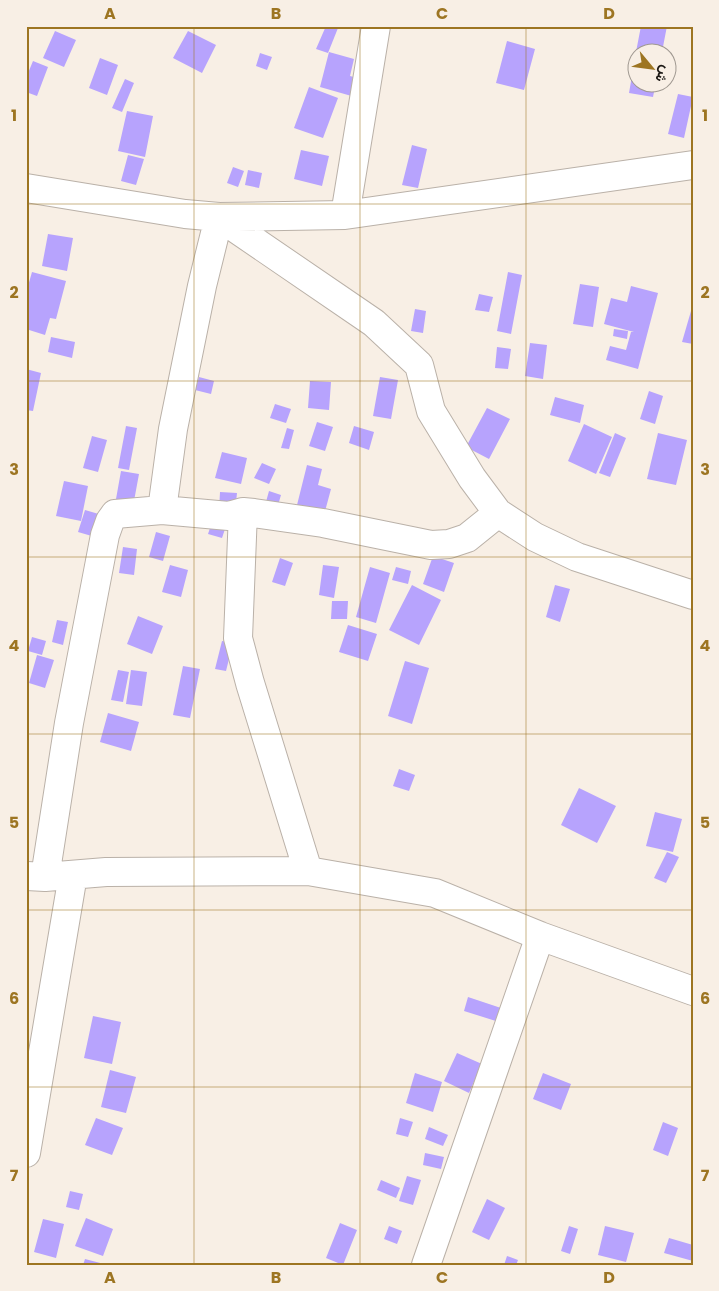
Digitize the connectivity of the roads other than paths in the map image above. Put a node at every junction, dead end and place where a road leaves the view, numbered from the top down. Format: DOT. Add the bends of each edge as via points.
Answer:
graph roads {
  1 [pos="376,26"];
  2 [pos="693,165"];
  3 [pos="26,188"];
  4 [pos="345,215"];
  5 [pos="219,217"];
  6 [pos="162,510"];
  7 [pos="243,512"];
  8 [pos="498,513"];
  9 [pos="693,595"];
  10 [pos="308,871"];
  11 [pos="73,875"];
  12 [pos="36,876"];
  13 [pos="540,936"];
  14 [pos="693,991"];
  15 [pos="26,1153"];
  16 [pos="426,1265"];
  1 -- 4 [label="street"];
  2 -- 4 [label="street"];
  3 -- 5 [label="street"];
  4 -- 5 [label="street"];
  5 -- 6 [label="street" via="172,429"];
  5 -- 8 [label="street" via="374,324 419,365 431,412"];
  6 -- 7 [label="street" via="229,516"];
  6 -- 12 [label="street" via="116,514 104,535"];
  7 -- 8 [label="street" via="323,523 431,545 467,538"];
  7 -- 10 [label="street" via="238,638"];
  8 -- 9 [label="street" via="535,537 577,557"];
  10 -- 11 [label="street"];
  10 -- 13 [label="street" via="435,893"];
  11 -- 12 [label="street"];
  11 -- 15 [label="street"];
  13 -- 14 [label="street"];
  13 -- 16 [label="street"];
}
